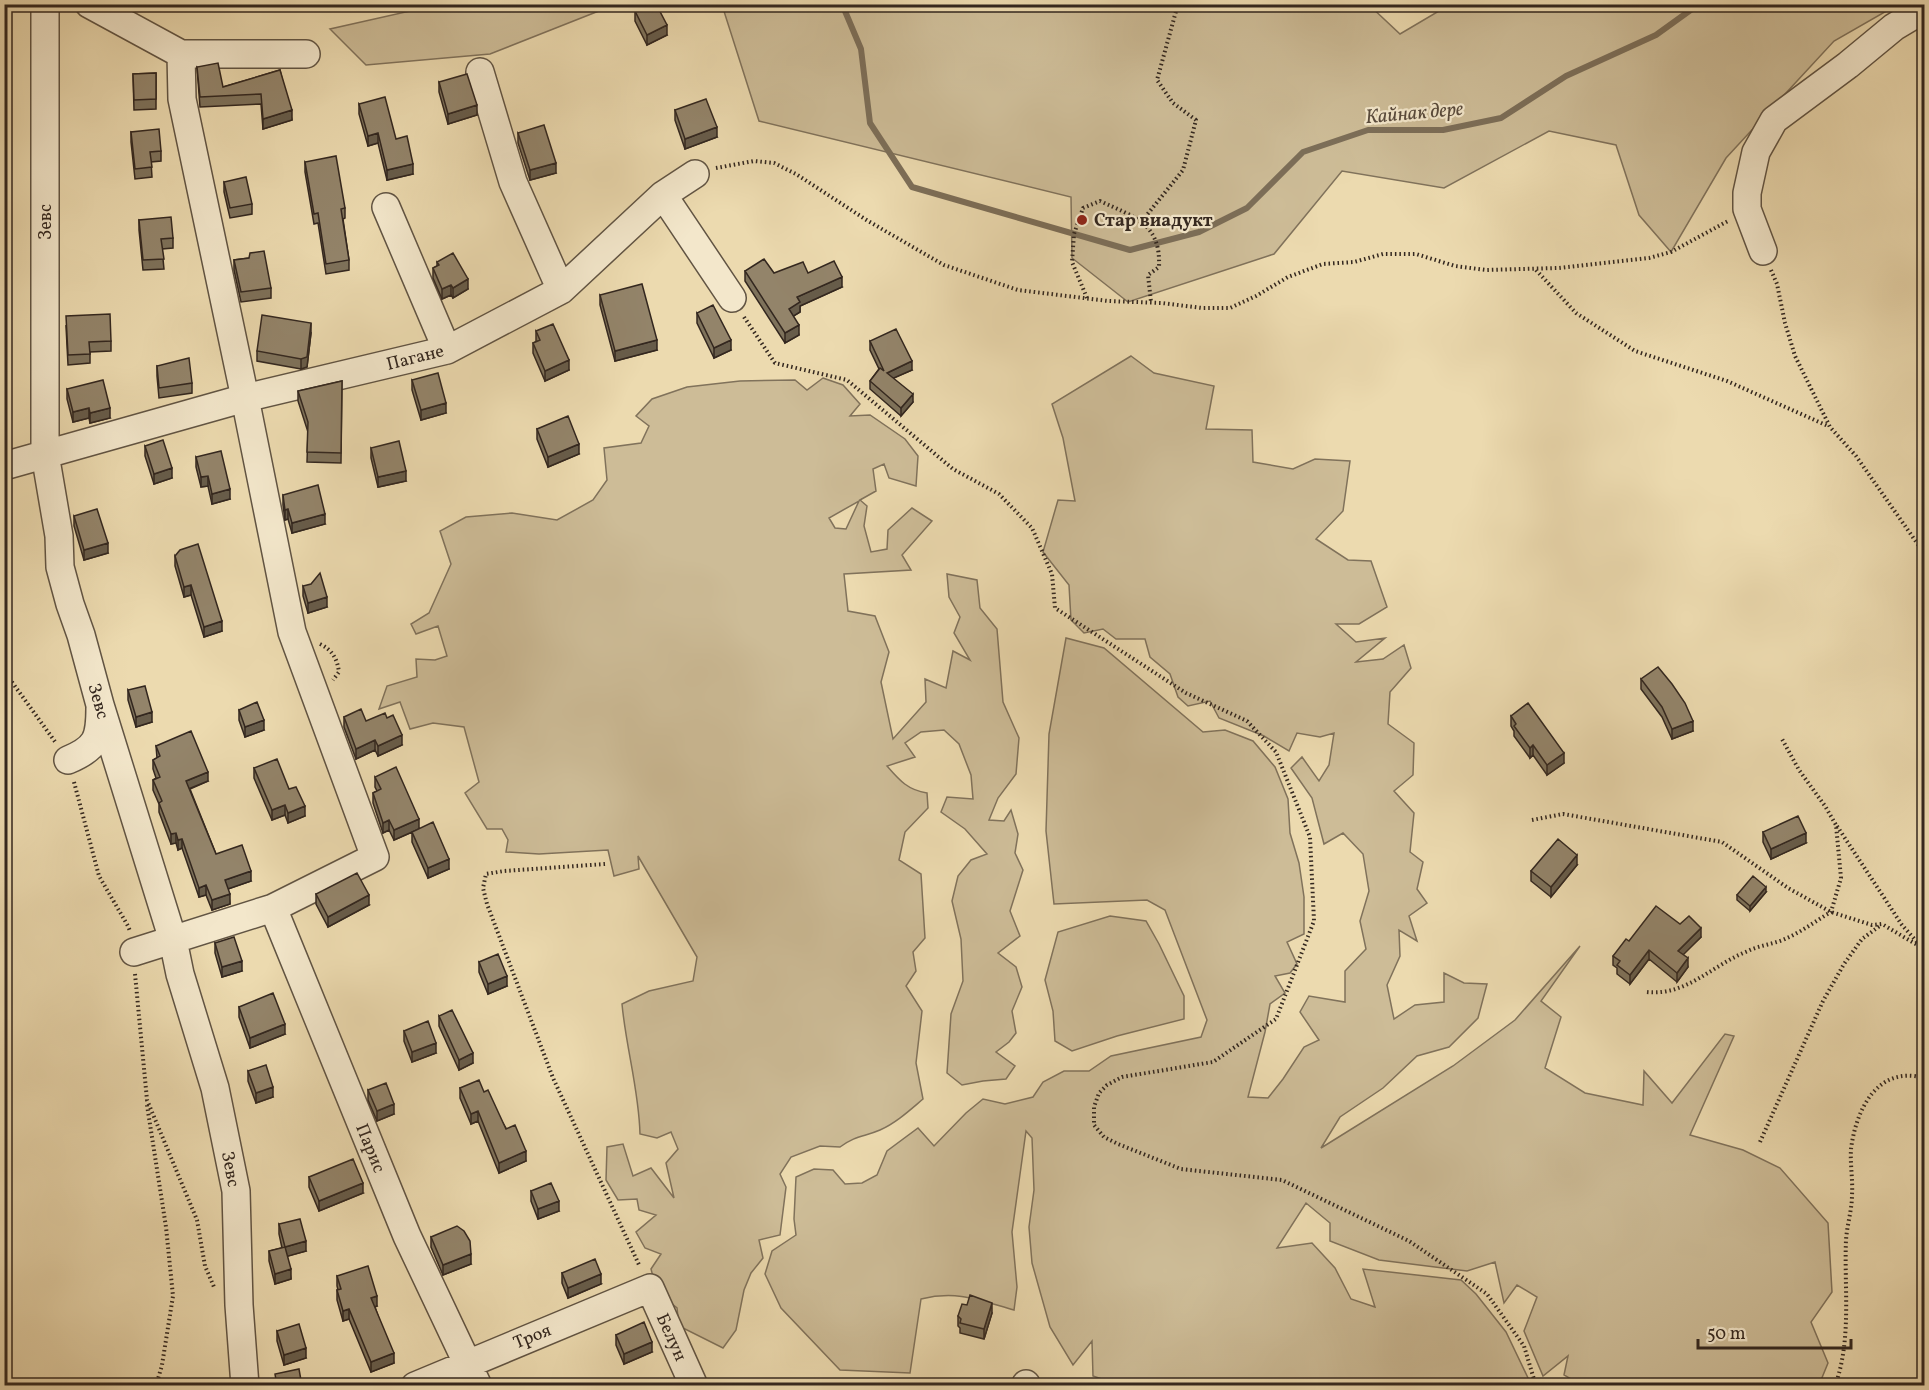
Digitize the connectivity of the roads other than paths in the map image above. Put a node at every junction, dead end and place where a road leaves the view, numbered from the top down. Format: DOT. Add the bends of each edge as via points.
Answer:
graph roads {
  1 [pos="45,4"];
  2 [pos="89,4"];
  3 [pos="1924,9"];
  4 [pos="181,54"];
  5 [pos="306,54"];
  6 [pos="480,72"];
  7 [pos="695,174"];
  8 [pos="663,195"];
  9 [pos="386,207"];
  10 [pos="1763,251"];
  11 [pos="561,290"];
  12 [pos="732,298"];
  13 [pos="447,350"];
  14 [pos="245,398"];
  15 [pos="45,454"];
  16 [pos="4,466"];
  17 [pos="100,705"];
  18 [pos="68,760"];
  19 [pos="273,908"];
  20 [pos="173,939"];
  21 [pos="134,952"];
  22 [pos="650,1288"];
  23 [pos="473,1374"];
  24 [pos="245,1386"];
  25 [pos="415,1386"];
  26 [pos="694,1386"];
  1 -- 15 [label="street, Зевс"];
  2 -- 4 [label="street"];
  3 -- 10 [label="street" via="1894,27 1774,120 1756,152 1747,193 1747,209"];
  4 -- 5 [label="street"];
  4 -- 14 [label="street" via="182,99"];
  6 -- 11 [label="street" via="513,182"];
  7 -- 8 [label="street, Пагане"];
  8 -- 11 [label="street, Пагане"];
  8 -- 12 [label="street"];
  9 -- 13 [label="street"];
  11 -- 13 [label="street, Пагане"];
  13 -- 14 [label="street, Пагане"];
  14 -- 15 [label="street, Пагане"];
  14 -- 19 [label="street" via="292,632 375,857"];
  15 -- 16 [label="street, Пагане"];
  15 -- 17 [label="street, Зевс" via="59,536 60,567"];
  17 -- 18 [label="street" via="100,732 86,752"];
  17 -- 20 [label="street, Зевс"];
  19 -- 20 [label="street"];
  19 -- 23 [label="street, Парис" via="407,1236"];
  20 -- 21 [label="street"];
  20 -- 24 [label="street, Зевс" via="215,1088 236,1191"];
  22 -- 23 [label="street, Троя"];
  22 -- 26 [label="street, Белун"];
  23 -- 25 [label="street, Троя"];
}
